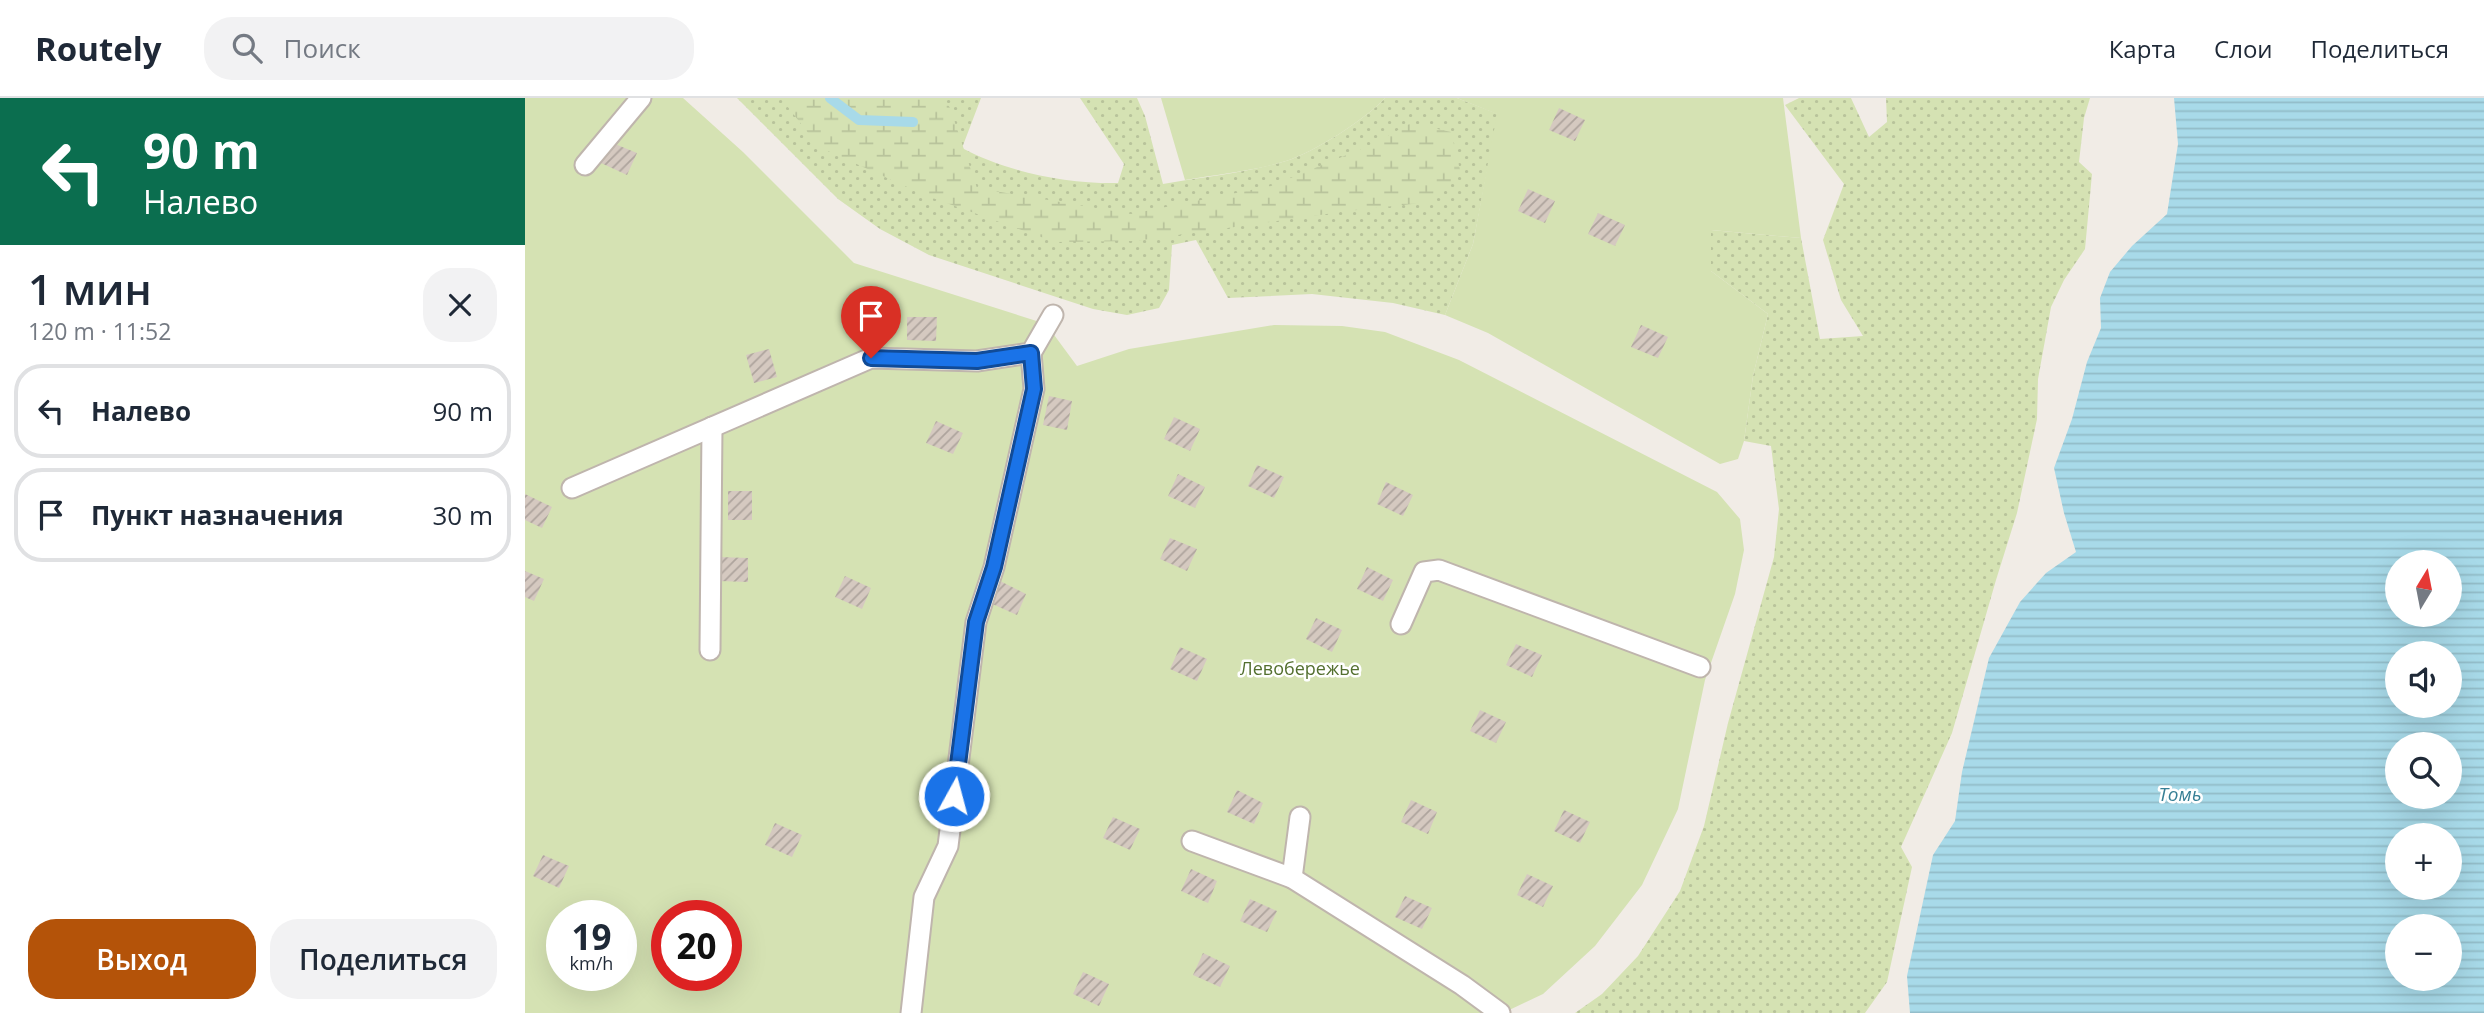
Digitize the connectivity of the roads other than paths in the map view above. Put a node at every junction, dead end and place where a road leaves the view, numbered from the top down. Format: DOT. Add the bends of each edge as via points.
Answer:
graph roads {
  1 [pos="641,98"];
  2 [pos="585,165"];
  3 [pos="1052,315"];
  4 [pos="1031,353"];
  5 [pos="712,427"];
  6 [pos="572,488"];
  7 [pos="1401,624"];
  8 [pos="710,650"];
  9 [pos="1700,667"];
  10 [pos="1300,817"];
  11 [pos="1192,841"];
  12 [pos="1292,878"];
  13 [pos="911,1013"];
  14 [pos="1500,1013"];
  1 -- 2 [label="lane"];
  3 -- 4 [label="lane"];
  4 -- 5 [label="lane" via="977,361 871,358"];
  4 -- 13 [label="lane" via="1034,389 994,567 976,622 948,846 924,897"];
  5 -- 6 [label="lane"];
  5 -- 8 [label="lane"];
  7 -- 9 [label="lane" via="1424,572 1439,570"];
  10 -- 12 [label="lane"];
  11 -- 12 [label="lane"];
  12 -- 14 [label="lane"];
}
